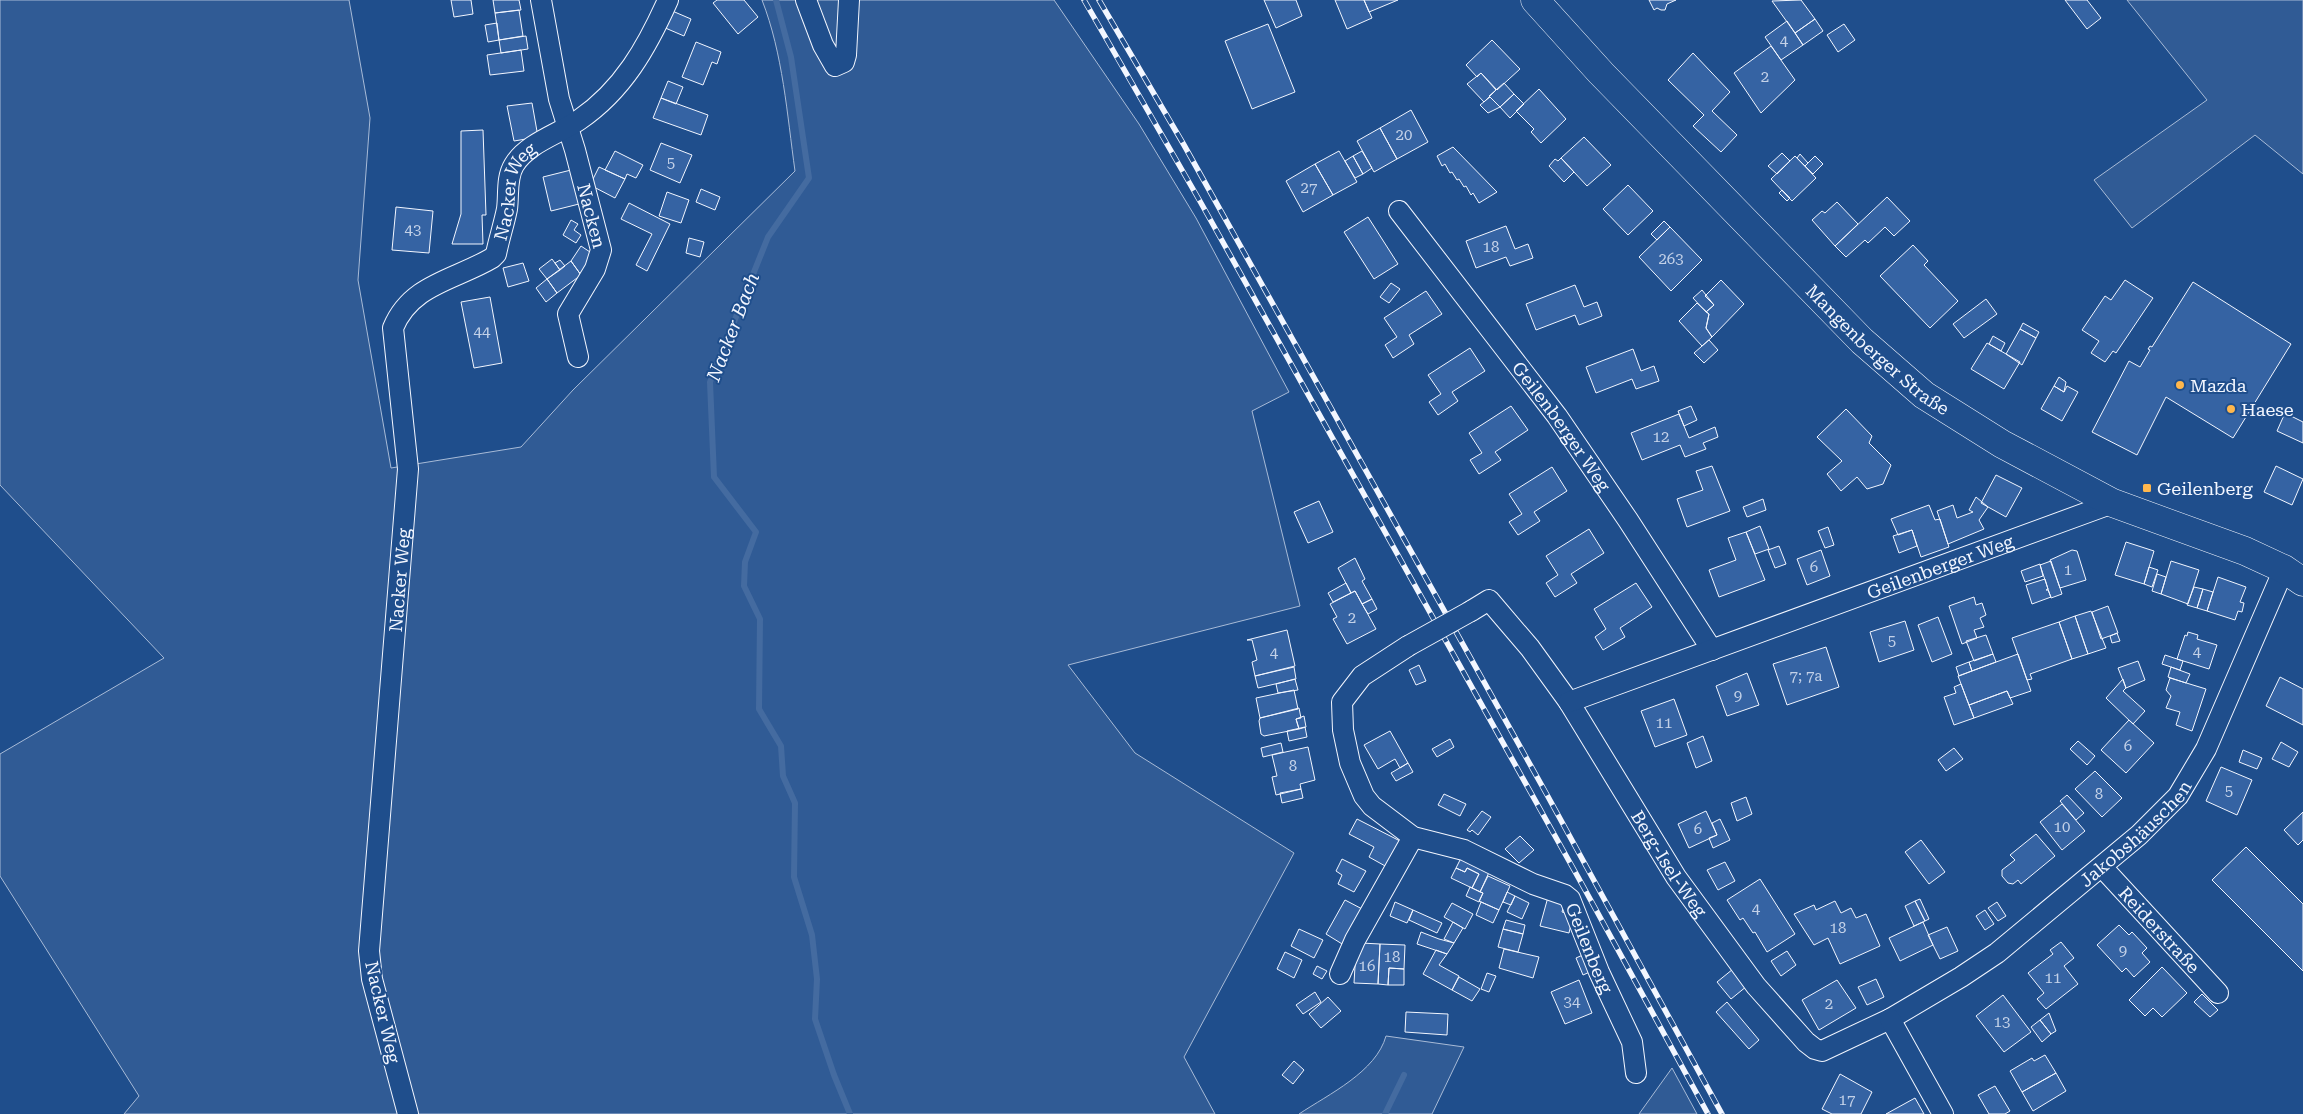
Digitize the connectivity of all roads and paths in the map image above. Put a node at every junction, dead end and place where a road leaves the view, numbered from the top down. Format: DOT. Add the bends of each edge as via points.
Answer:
graph roads {
  1 [pos="541,0"];
  2 [pos="668,0"];
  3 [pos="806,0"];
  4 [pos="849,0"];
  5 [pos="1535,0"];
  6 [pos="567,128"];
  7 [pos="1399,210"];
  8 [pos="578,358"];
  9 [pos="2113,503"];
  10 [pos="2293,576"];
  11 [pos="1489,600"];
  12 [pos="1712,650"];
  13 [pos="1569,702"];
  14 [pos="1413,837"];
  15 [pos="2102,867"];
  16 [pos="1340,974"];
  17 [pos="2218,993"];
  18 [pos="1890,1018"];
  19 [pos="1636,1073"];
  20 [pos="408,1114"];
  21 [pos="1943,1114"];
  1 -- 6 [label="street"];
  2 -- 6 [label="street, Nacker Weg" via="645,48 622,83"];
  3 -- 4 [label="street" via="823,46 835,66 844,62 846,55"];
  5 -- 9 [label="main road, Mangenberger Straße" via="1601,73 1862,342 1924,395 2002,444"];
  6 -- 8 [label="street, Nacken" via="601,250 595,269 568,314"];
  6 -- 20 [label="street, Nacker Weg" via="530,150 513,166 496,254 420,293 402,310 393,328 408,469 369,951 372,979"];
  7 -- 12 [label="street, Geilenberger Weg" via="1557,416"];
  9 -- 10 [label="main road, Mangenberger Straße" via="2244,551"];
  9 -- 12 [label="street, Geilenberger Weg"];
  10 -- 15 [label="street, Jakobshäuschen" via="2206,749 2178,796"];
  11 -- 13 [label="street, Berg-Isel-Weg" via="1530,648"];
  11 -- 14 [label="street, Geilenberg, bridge" via="1362,676 1342,702 1350,763 1364,796 1372,806"];
  12 -- 13 [label="street, Geilenberger Weg"];
  13 -- 18 [label="street, Berg-Isel-Weg" via="1676,877 1756,986 1806,1042 1822,1051"];
  14 -- 16 [label="street" via="1355,940"];
  14 -- 19 [label="street, Geilenberg" via="1464,850 1570,900 1632,1042"];
  15 -- 17 [label="street, Reiderstraße"];
  15 -- 18 [label="street, Jakobshäuschen" via="1997,953"];
  18 -- 21 [label="street"];
}
